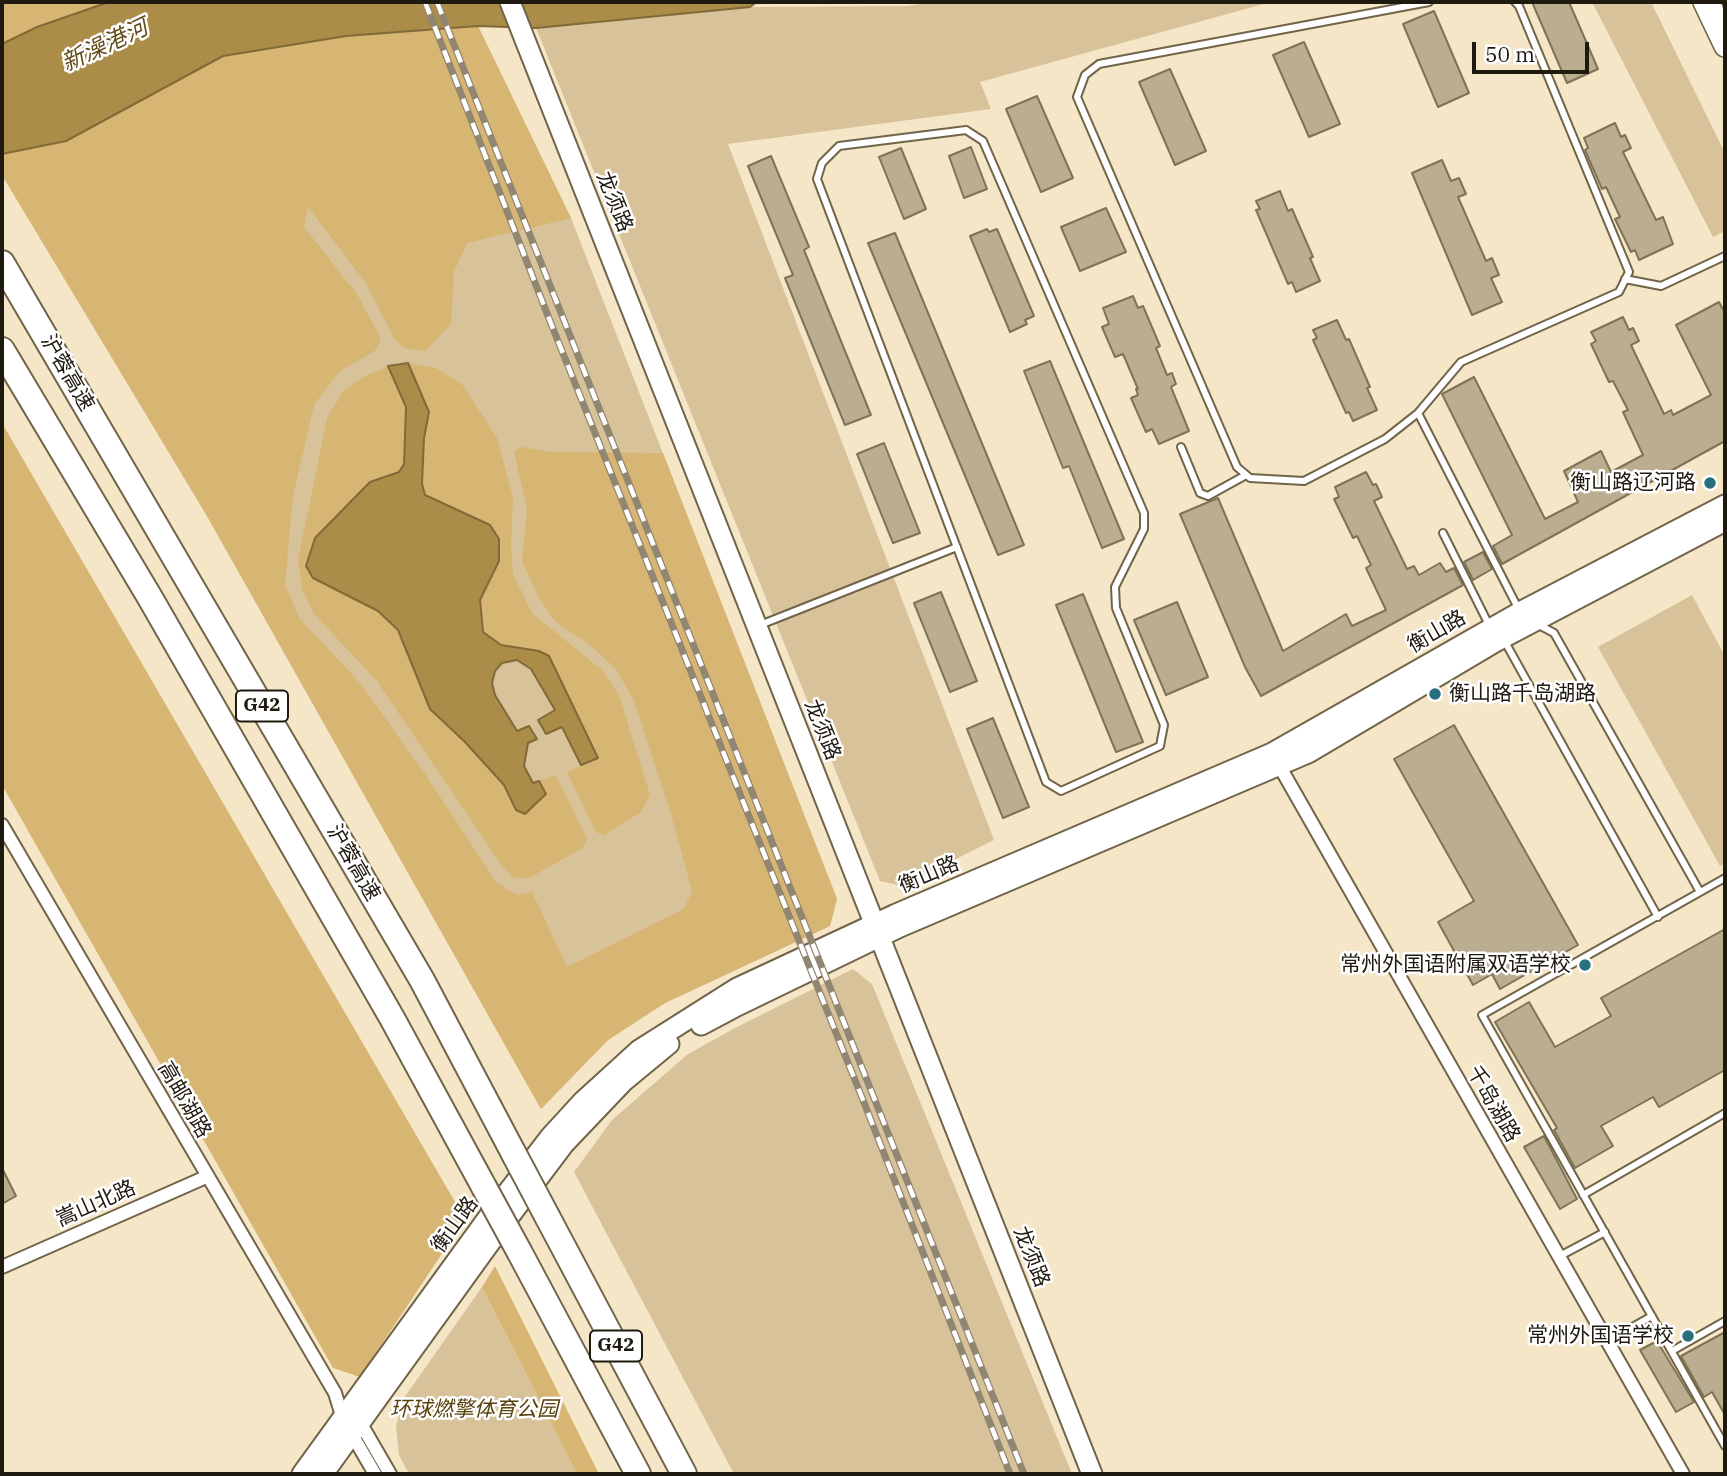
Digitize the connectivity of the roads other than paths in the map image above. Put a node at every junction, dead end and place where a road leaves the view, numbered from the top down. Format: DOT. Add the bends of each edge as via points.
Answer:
graph roads {
  1 [pos="510,2"];
  2 [pos="1429,2"];
  3 [pos="1515,2"];
  4 [pos="1704,2"];
  5 [pos="1717,2"];
  6 [pos="1725,19"];
  7 [pos="1725,46"];
  8 [pos="1725,256"];
  9 [pos="2,263"];
  10 [pos="1625,279"];
  11 [pos="2,350"];
  12 [pos="1418,413"];
  13 [pos="1181,447"];
  14 [pos="1246,475"];
  15 [pos="1725,505"];
  16 [pos="1725,521"];
  17 [pos="1443,533"];
  18 [pos="957,547"];
  19 [pos="1526,617"];
  20 [pos="757,626"];
  21 [pos="1497,633"];
  22 [pos="1275,759"];
  23 [pos="2,825"];
  24 [pos="1725,878"];
  25 [pos="1700,892"];
  26 [pos="1658,917"];
  27 [pos="877,930"];
  28 [pos="1725,1113"];
  29 [pos="206,1177"];
  30 [pos="1583,1195"];
  31 [pos="1605,1232"];
  32 [pos="1558,1258"];
  33 [pos="2,1267"];
  34 [pos="1652,1316"];
  35 [pos="1725,1321"];
  36 [pos="1606,1342"];
  37 [pos="1672,1351"];
  38 [pos="352,1420"];
  39 [pos="1725,1446"];
  40 [pos="302,1474"];
  41 [pos="323,1474"];
  42 [pos="374,1474"];
  43 [pos="390,1474"];
  44 [pos="638,1474"];
  45 [pos="684,1474"];
  46 [pos="1092,1474"];
  47 [pos="1683,1474"];
  1 -- 20 [label="street, 龙须路"];
  2 -- 14 [label="lane" via="1100,64 1085,75 1077,97 1237,467"];
  3 -- 10 [label="lane" via="1629,272"];
  4 -- 7 [label="main road"];
  5 -- 6 [label="lane"];
  8 -- 10 [label="lane" via="1661,286"];
  9 -- 45 [label="highway, 沪蓉高速 / G42, bridge" via="422,980"];
  10 -- 12 [label="lane" via="1619,292 1461,362"];
  11 -- 44 [label="highway, 沪蓉高速 / G42, bridge" via="392,1018"];
  12 -- 14 [label="lane" via="1385,439 1304,481"];
  12 -- 19 [label="lane"];
  13 -- 14 [label="lane" via="1200,493 1208,496"];
  15 -- 19 [label="street, 衡山路"];
  16 -- 19 [label="street, 衡山路"];
  17 -- 21 [label="lane"];
  18 -- 18 [label="lane" via="817,179 822,163 839,146 966,130 983,141 1144,513 1144,529 1115,587 1116,608 1164,725 1160,746 1061,791 1046,782"];
  18 -- 20 [label="lane"];
  19 -- 21 [label="street, 衡山路"];
  19 -- 25 [label="lane" via="1553,633"];
  20 -- 27 [label="street, 龙须路"];
  21 -- 22 [label="street, 衡山路" via="1308,753"];
  21 -- 26 [label="lane"];
  22 -- 27 [label="street, 衡山路"];
  22 -- 32 [label="street, 千岛湖路"];
  23 -- 29 [label="street, 高邮湖路"];
  24 -- 25 [label="lane"];
  25 -- 26 [label="lane"];
  26 -- 30 [label="lane" via="1482,1015"];
  27 -- 38 [label="street, 衡山路" via="666,1045 623,1082 564,1144"];
  27 -- 46 [label="street, 龙须路"];
  28 -- 30 [label="lane"];
  29 -- 33 [label="street, 嵩山北路"];
  29 -- 38 [label="street, 高邮湖路"];
  30 -- 31 [label="lane"];
  31 -- 32 [label="lane"];
  31 -- 34 [label="lane"];
  32 -- 36 [label="street, 千岛湖路"];
  34 -- 36 [label="lane"];
  34 -- 37 [label="lane"];
  35 -- 37 [label="lane"];
  36 -- 47 [label="street, 千岛湖路"];
  37 -- 39 [label="lane"];
  38 -- 40 [label="street, 衡山路"];
  38 -- 41 [label="street, 衡山路"];
  38 -- 42 [label="street, 高邮湖路"];
  38 -- 43 [label="street, 高邮湖路"];
}
